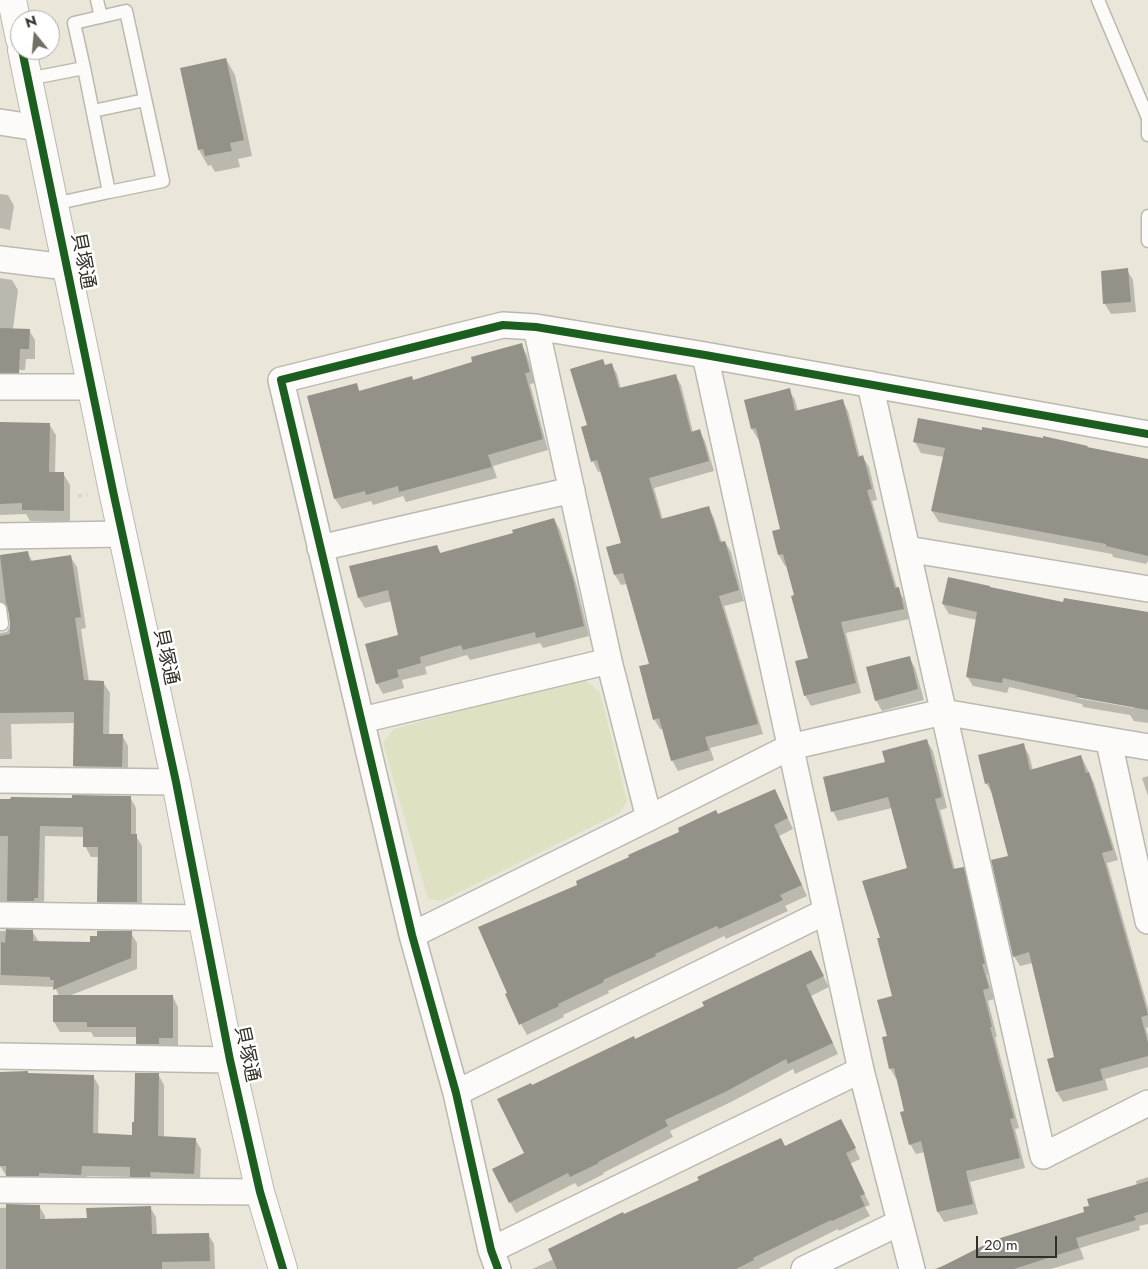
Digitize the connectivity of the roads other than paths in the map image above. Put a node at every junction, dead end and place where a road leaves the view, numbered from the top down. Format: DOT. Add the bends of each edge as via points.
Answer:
graph roads {
  1 [pos="97,0"];
  2 [pos="1098,0"];
  3 [pos="101,17"];
  4 [pos="24,60"];
  5 [pos="84,68"];
  6 [pos="28,79"];
  7 [pos="145,100"];
  8 [pos="92,111"];
  9 [pos="0,122"];
  10 [pos="38,128"];
  11 [pos="1148,135"];
  12 [pos="109,192"];
  13 [pos="54,204"];
  14 [pos="1148,216"];
  15 [pos="1148,241"];
  16 [pos="0,259"];
  17 [pos="66,267"];
  18 [pos="536,327"];
  19 [pos="705,355"];
  20 [pos="870,384"];
  21 [pos="0,387"];
  22 [pos="91,387"];
  23 [pos="1148,434"];
  24 [pos="572,490"];
  25 [pos="122,534"];
  26 [pos="0,536"];
  27 [pos="320,548"];
  28 [pos="907,549"];
  29 [pos="1148,589"];
  30 [pos="0,609"];
  31 [pos="2,624"];
  32 [pos="609,661"];
  33 [pos="943,712"];
  34 [pos="362,720"];
  35 [pos="1109,742"];
  36 [pos="790,747"];
  37 [pos="1148,748"];
  38 [pos="0,780"];
  39 [pos="176,782"];
  40 [pos="649,818"];
  41 [pos="825,912"];
  42 [pos="0,915"];
  43 [pos="203,918"];
  44 [pos="1148,921"];
  45 [pos="412,935"];
  46 [pos="0,1056"];
  47 [pos="230,1060"];
  48 [pos="861,1070"];
  49 [pos="456,1093"];
  50 [pos="1148,1103"];
  51 [pos="0,1190"];
  52 [pos="260,1192"];
  53 [pos="899,1223"];
  54 [pos="495,1259"];
  55 [pos="283,1269"];
  56 [pos="804,1269"];
  57 [pos="912,1269"];
  1 -- 3 [label="lane"];
  2 -- 11 [label="lane" via="1148,118"];
  3 -- 5 [label="lane" via="74,23"];
  3 -- 7 [label="lane" via="126,11"];
  4 -- 6 [label="street, 貝塚通"];
  5 -- 6 [label="lane"];
  5 -- 8 [label="lane"];
  6 -- 10 [label="street, 貝塚通"];
  7 -- 8 [label="lane"];
  7 -- 12 [label="lane" via="163,181"];
  8 -- 12 [label="lane"];
  9 -- 10 [label="street"];
  10 -- 13 [label="street, 貝塚通"];
  12 -- 13 [label="lane"];
  13 -- 17 [label="street, 貝塚通"];
  14 -- 15 [label="lane"];
  16 -- 17 [label="street"];
  17 -- 22 [label="street, 貝塚通"];
  18 -- 19 [label="street"];
  18 -- 24 [label="street"];
  18 -- 27 [label="street" via="503,325 281,380"];
  19 -- 20 [label="street"];
  19 -- 36 [label="street"];
  20 -- 23 [label="street"];
  20 -- 28 [label="street"];
  21 -- 22 [label="street"];
  22 -- 25 [label="street, 貝塚通"];
  24 -- 27 [label="street"];
  24 -- 32 [label="street"];
  25 -- 26 [label="street"];
  25 -- 39 [label="street, 貝塚通"];
  27 -- 34 [label="street"];
  28 -- 29 [label="street"];
  28 -- 33 [label="street"];
  30 -- 31 [label="lane"];
  32 -- 34 [label="street"];
  32 -- 40 [label="street"];
  33 -- 35 [label="street"];
  33 -- 36 [label="street"];
  33 -- 50 [label="street" via="1043,1156"];
  34 -- 45 [label="street"];
  35 -- 37 [label="street"];
  35 -- 44 [label="street"];
  36 -- 40 [label="street"];
  36 -- 41 [label="street"];
  38 -- 39 [label="street"];
  39 -- 43 [label="street, 貝塚通"];
  40 -- 45 [label="street"];
  41 -- 48 [label="street"];
  41 -- 49 [label="street"];
  42 -- 43 [label="street"];
  43 -- 47 [label="street, 貝塚通"];
  45 -- 49 [label="street"];
  46 -- 47 [label="street"];
  47 -- 52 [label="street, 貝塚通"];
  48 -- 53 [label="street"];
  48 -- 54 [label="street"];
  49 -- 54 [label="street"];
  51 -- 52 [label="street"];
  52 -- 55 [label="street, 貝塚通"];
  53 -- 56 [label="street"];
  53 -- 57 [label="street"];
}
